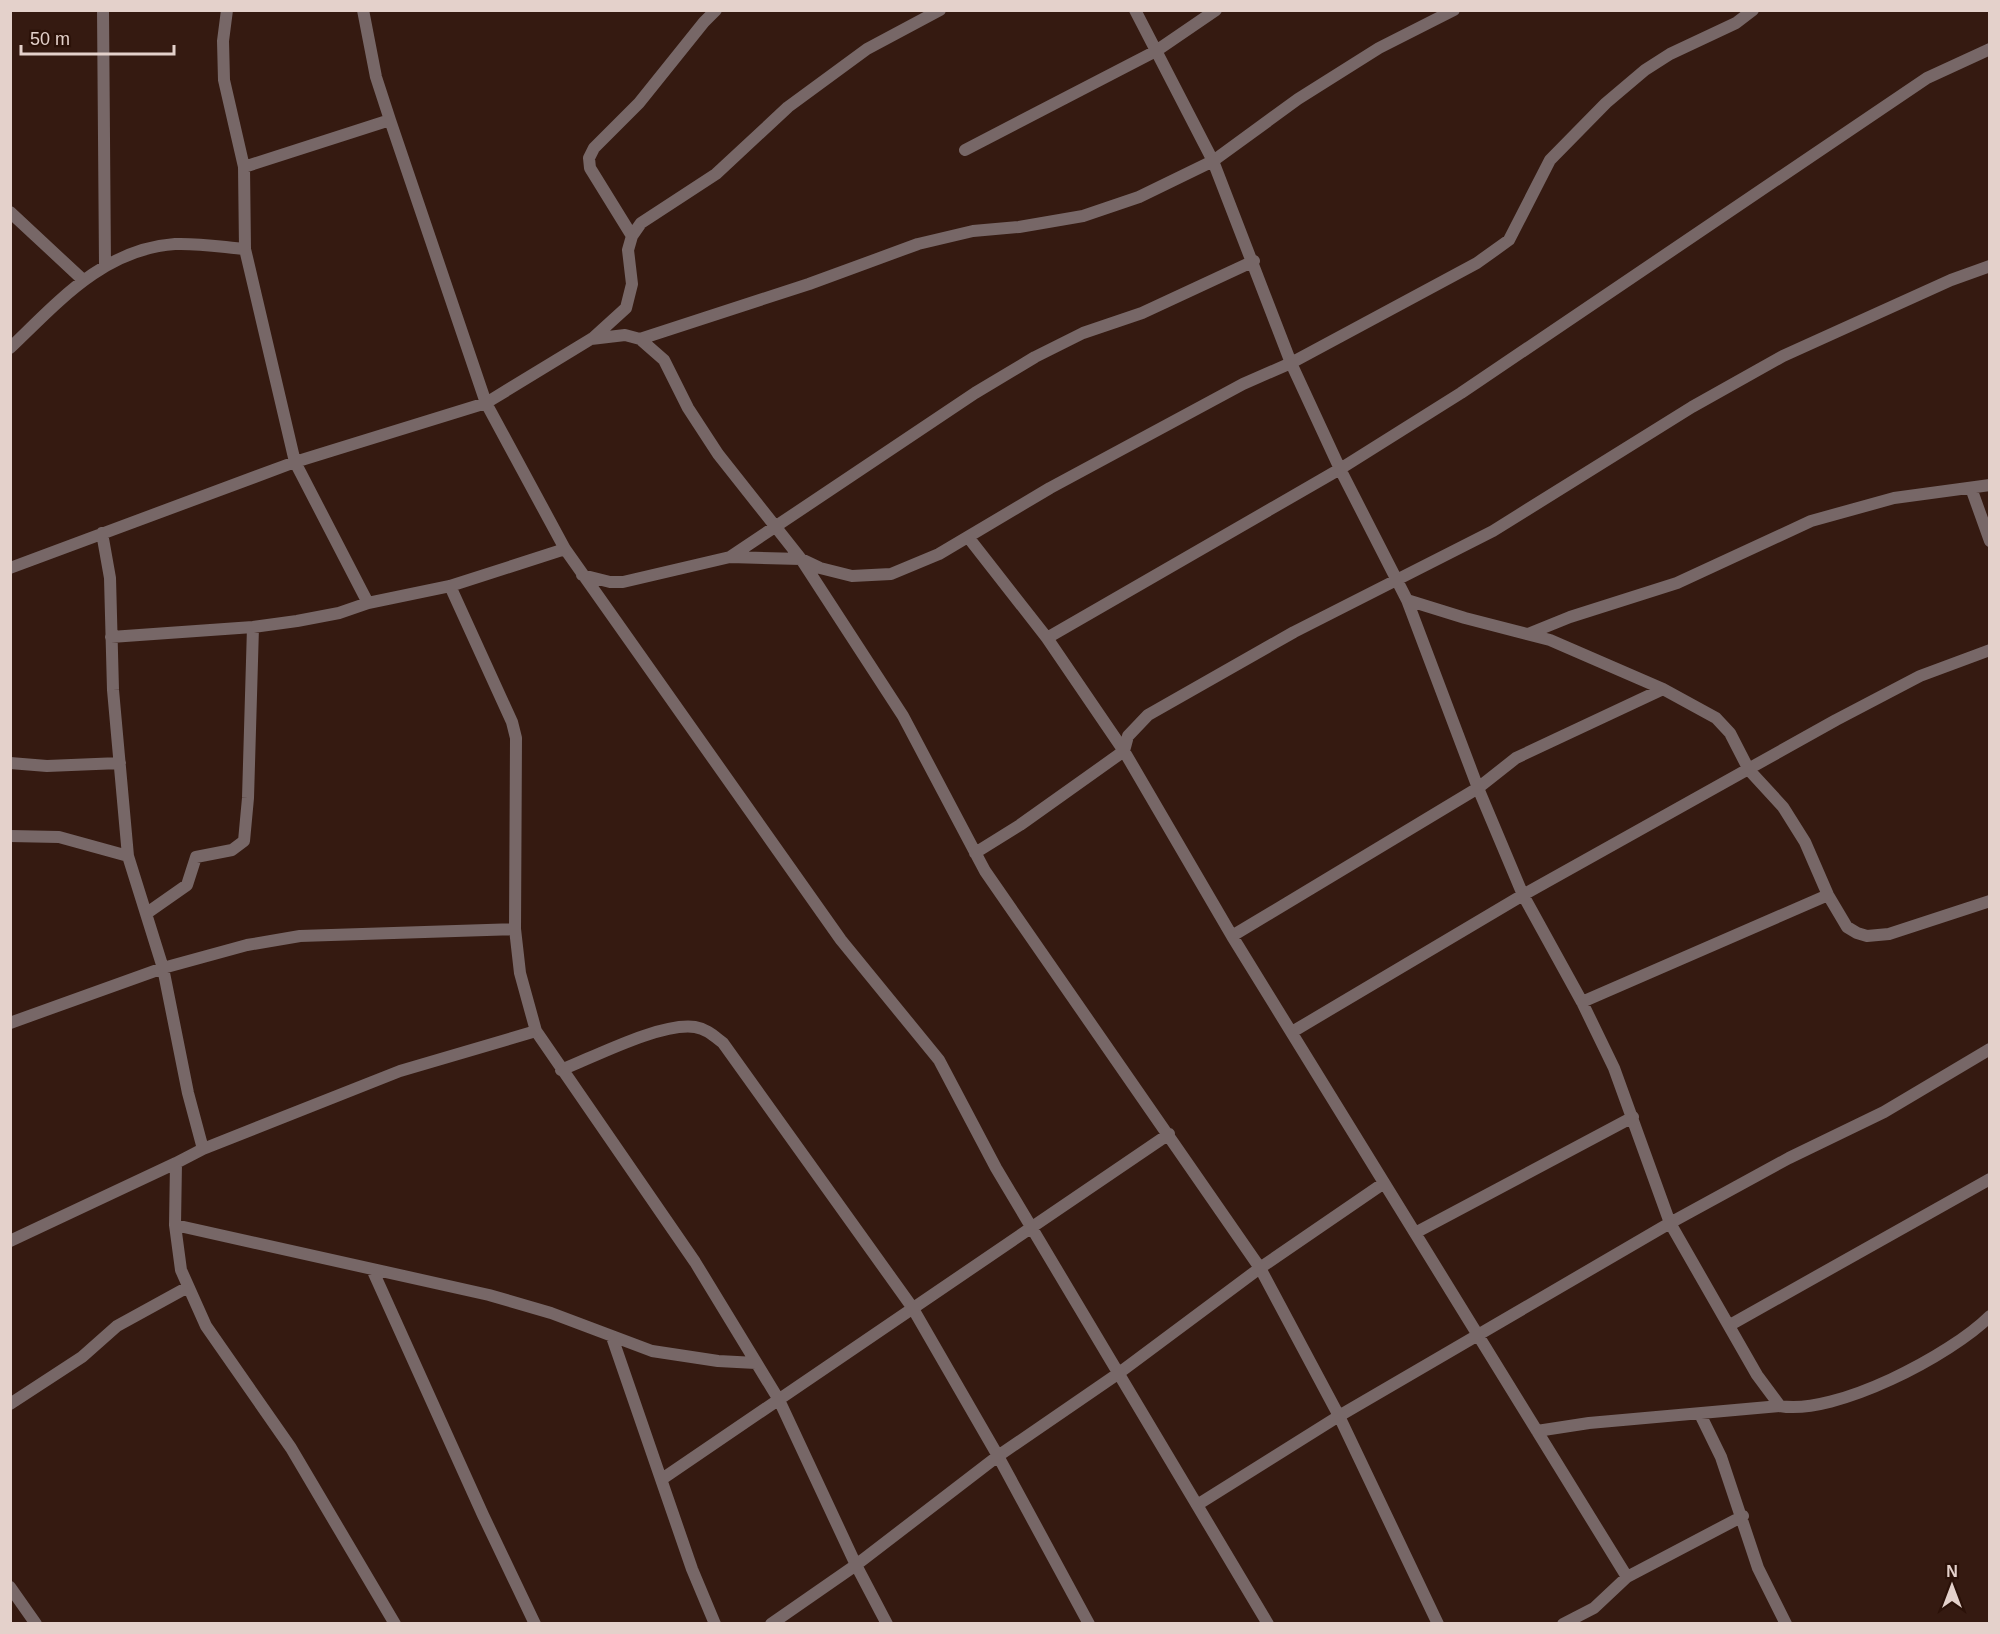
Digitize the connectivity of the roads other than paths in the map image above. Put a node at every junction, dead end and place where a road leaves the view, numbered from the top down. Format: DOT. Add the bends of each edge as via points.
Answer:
graph roads {
  1 [pos="103,10"];
  2 [pos="227,10"];
  3 [pos="363,10"];
  4 [pos="716,10"];
  5 [pos="940,10"];
  6 [pos="1135,10"];
  7 [pos="1216,10"];
  8 [pos="1454,10"];
  9 [pos="1753,10"];
  10 [pos="1989,49"];
  11 [pos="1156,51"];
  12 [pos="390,120"];
  13 [pos="965,150"];
  14 [pos="1214,161"];
  15 [pos="244,167"];
  16 [pos="10,212"];
  17 [pos="632,236"];
  18 [pos="245,249"];
  19 [pos="1254,261"];
  20 [pos="105,265"];
  21 [pos="1989,266"];
  22 [pos="82,279"];
  23 [pos="591,339"];
  24 [pos="640,339"];
  25 [pos="10,348"];
  26 [pos="1291,363"];
  27 [pos="486,403"];
  28 [pos="295,462"];
  29 [pos="1340,469"];
  30 [pos="1989,485"];
  31 [pos="1971,488"];
  32 [pos="773,527"];
  33 [pos="102,533"];
  34 [pos="968,537"];
  35 [pos="1989,541"];
  36 [pos="565,549"];
  37 [pos="730,557"];
  38 [pos="801,559"];
  39 [pos="10,568"];
  40 [pos="582,575"];
  41 [pos="1397,579"];
  42 [pos="450,586"];
  43 [pos="1407,600"];
  44 [pos="368,603"];
  45 [pos="253,627"];
  46 [pos="1528,634"];
  47 [pos="111,638"];
  48 [pos="1047,638"];
  49 [pos="1989,650"];
  50 [pos="1663,689"];
  51 [pos="1124,752"];
  52 [pos="10,763"];
  53 [pos="120,763"];
  54 [pos="1749,770"];
  55 [pos="1478,788"];
  56 [pos="10,836"];
  57 [pos="975,853"];
  58 [pos="128,856"];
  59 [pos="1523,895"];
  60 [pos="1828,895"];
  61 [pos="1989,901"];
  62 [pos="147,913"];
  63 [pos="514,929"];
  64 [pos="1232,936"];
  65 [pos="164,968"];
  66 [pos="1582,1002"];
  67 [pos="10,1023"];
  68 [pos="536,1031"];
  69 [pos="1292,1032"];
  70 [pos="1989,1049"];
  71 [pos="561,1070"];
  72 [pos="1633,1117"];
  73 [pos="1169,1134"];
  74 [pos="203,1149"];
  75 [pos="176,1163"];
  76 [pos="1989,1179"];
  77 [pos="1384,1183"];
  78 [pos="1671,1223"];
  79 [pos="175,1225"];
  80 [pos="1032,1226"];
  81 [pos="1415,1233"];
  82 [pos="10,1241"];
  83 [pos="1260,1268"];
  84 [pos="372,1269"];
  85 [pos="188,1287"];
  86 [pos="912,1307"];
  87 [pos="1989,1316"];
  88 [pos="1730,1324"];
  89 [pos="1481,1336"];
  90 [pos="612,1337"];
  91 [pos="756,1362"];
  92 [pos="1119,1373"];
  93 [pos="779,1401"];
  94 [pos="10,1404"];
  95 [pos="1780,1406"];
  96 [pos="1700,1414"];
  97 [pos="1339,1416"];
  98 [pos="1537,1431"];
  99 [pos="998,1456"];
  100 [pos="662,1479"];
  101 [pos="1197,1505"];
  102 [pos="1743,1516"];
  103 [pos="856,1565"];
  104 [pos="1627,1577"];
  105 [pos="10,1587"];
  106 [pos="36,1623"];
  107 [pos="395,1623"];
  108 [pos="535,1623"];
  109 [pos="715,1623"];
  110 [pos="771,1623"];
  111 [pos="887,1623"];
  112 [pos="1089,1623"];
  113 [pos="1268,1623"];
  114 [pos="1438,1623"];
  115 [pos="1563,1623"];
  116 [pos="1786,1623"];
  1 -- 20 [label="street"];
  2 -- 15 [label="street" via="224,80"];
  3 -- 12 [label="street" via="376,77"];
  4 -- 17 [label="street" via="589,158 590,168"];
  5 -- 17 [label="street" via="867,49 788,107 716,174 641,223"];
  6 -- 11 [label="street"];
  7 -- 11 [label="street"];
  8 -- 14 [label="street" via="1361,59 1298,99"];
  9 -- 26 [label="street" via="1736,23 1645,70 1598,111 1550,160 1509,240 1477,263"];
  10 -- 29 [label="street" via="1927,78 1550,334"];
  11 -- 13 [label="street"];
  11 -- 14 [label="street"];
  12 -- 15 [label="street"];
  12 -- 27 [label="street"];
  14 -- 19 [label="street"];
  14 -- 24 [label="street" via="1139,197 1083,216 973,231 918,244"];
  15 -- 18 [label="street"];
  16 -- 22 [label="street"];
  17 -- 23 [label="street" via="628,250 632,284 626,308"];
  18 -- 20 [label="street" via="176,244 135,251"];
  18 -- 28 [label="street"];
  19 -- 26 [label="street"];
  19 -- 32 [label="street" via="1035,357"];
  20 -- 22 [label="street"];
  21 -- 41 [label="street" via="1783,356 1692,407 1493,531"];
  22 -- 25 [label="street"];
  23 -- 24 [label="street" via="625,335"];
  23 -- 27 [label="street"];
  24 -- 32 [label="street" via="664,360 688,408 718,454"];
  26 -- 29 [label="street"];
  26 -- 34 [label="street" via="1050,488"];
  27 -- 28 [label="street"];
  27 -- 36 [label="street"];
  28 -- 33 [label="street"];
  28 -- 44 [label="street"];
  29 -- 41 [label="street"];
  29 -- 48 [label="street"];
  30 -- 31 [label="street"];
  31 -- 35 [label="street"];
  31 -- 46 [label="street" via="1894,498 1812,521 1677,583"];
  32 -- 37 [label="street"];
  32 -- 38 [label="street"];
  33 -- 39 [label="street"];
  33 -- 47 [label="street" via="110,578"];
  34 -- 38 [label="street" via="891,574 852,576"];
  34 -- 48 [label="street"];
  36 -- 40 [label="street"];
  36 -- 42 [label="street"];
  37 -- 38 [label="street"];
  37 -- 40 [label="street" via="623,582"];
  38 -- 57 [label="street" via="903,716"];
  40 -- 80 [label="street" via="841,940 939,1060 996,1168"];
  41 -- 43 [label="street"];
  41 -- 51 [label="street" via="1148,715 1128,736"];
  42 -- 44 [label="street"];
  42 -- 63 [label="street" via="516,738"];
  43 -- 46 [label="street"];
  43 -- 55 [label="street"];
  44 -- 45 [label="street" via="339,613"];
  45 -- 47 [label="street"];
  45 -- 62 [label="street" via="244,841 232,850 196,856 187,885"];
  46 -- 50 [label="street"];
  47 -- 53 [label="street"];
  48 -- 51 [label="street"];
  49 -- 54 [label="street" via="1920,676"];
  50 -- 54 [label="street" via="1716,718 1730,733"];
  50 -- 55 [label="street" via="1516,758"];
  51 -- 57 [label="street"];
  51 -- 64 [label="street"];
  52 -- 53 [label="street"];
  53 -- 58 [label="street"];
  54 -- 59 [label="street"];
  54 -- 60 [label="street" via="1783,807 1805,842"];
  55 -- 59 [label="street"];
  55 -- 64 [label="street"];
  56 -- 58 [label="street" via="59,837"];
  57 -- 73 [label="street"];
  58 -- 62 [label="street"];
  59 -- 66 [label="street"];
  59 -- 69 [label="street"];
  60 -- 61 [label="street" via="1847,927 1868,936 1908,929"];
  60 -- 66 [label="street"];
  62 -- 65 [label="street"];
  63 -- 65 [label="street" via="300,936 247,945"];
  63 -- 68 [label="street" via="520,973"];
  64 -- 69 [label="street"];
  65 -- 67 [label="street"];
  65 -- 74 [label="street"];
  66 -- 72 [label="street"];
  68 -- 71 [label="street"];
  68 -- 74 [label="street" via="400,1071"];
  69 -- 77 [label="street"];
  70 -- 78 [label="street" via="1884,1112 1789,1158"];
  71 -- 86 [label="street" via="669,1029 694,1027 710,1032 723,1043"];
  71 -- 91 [label="street" via="695,1262"];
  72 -- 78 [label="street"];
  72 -- 81 [label="street"];
  73 -- 80 [label="street"];
  73 -- 83 [label="street"];
  74 -- 75 [label="street"];
  75 -- 79 [label="street"];
  75 -- 82 [label="street"];
  76 -- 88 [label="street"];
  77 -- 81 [label="street"];
  77 -- 83 [label="street"];
  78 -- 88 [label="street"];
  78 -- 89 [label="street"];
  79 -- 84 [label="street"];
  79 -- 85 [label="street" via="181,1270"];
  80 -- 86 [label="street"];
  80 -- 92 [label="street"];
  81 -- 89 [label="street"];
  83 -- 92 [label="street"];
  83 -- 97 [label="street"];
  84 -- 90 [label="street" via="510,1301"];
  84 -- 108 [label="street"];
  85 -- 94 [label="street" via="117,1326 82,1357"];
  85 -- 107 [label="street" via="206,1326 291,1448"];
  86 -- 93 [label="street"];
  86 -- 99 [label="street"];
  87 -- 95 [label="street" via="1973,1333 1869,1388 1824,1405 1797,1409"];
  88 -- 95 [label="street" via="1757,1375"];
  89 -- 97 [label="street"];
  89 -- 98 [label="street"];
  90 -- 91 [label="street" via="683,1357"];
  90 -- 100 [label="street"];
  91 -- 93 [label="street"];
  92 -- 99 [label="street"];
  92 -- 101 [label="street"];
  93 -- 100 [label="street"];
  93 -- 103 [label="street"];
  95 -- 96 [label="street"];
  96 -- 98 [label="street"];
  96 -- 102 [label="street"];
  97 -- 101 [label="street"];
  97 -- 114 [label="street"];
  98 -- 104 [label="street"];
  99 -- 103 [label="street"];
  99 -- 112 [label="street"];
  100 -- 109 [label="street"];
  101 -- 113 [label="street"];
  102 -- 104 [label="street"];
  102 -- 116 [label="street" via="1758,1568"];
  103 -- 110 [label="street"];
  103 -- 111 [label="street"];
  104 -- 115 [label="street" via="1594,1608"];
  105 -- 106 [label="street"];
}
